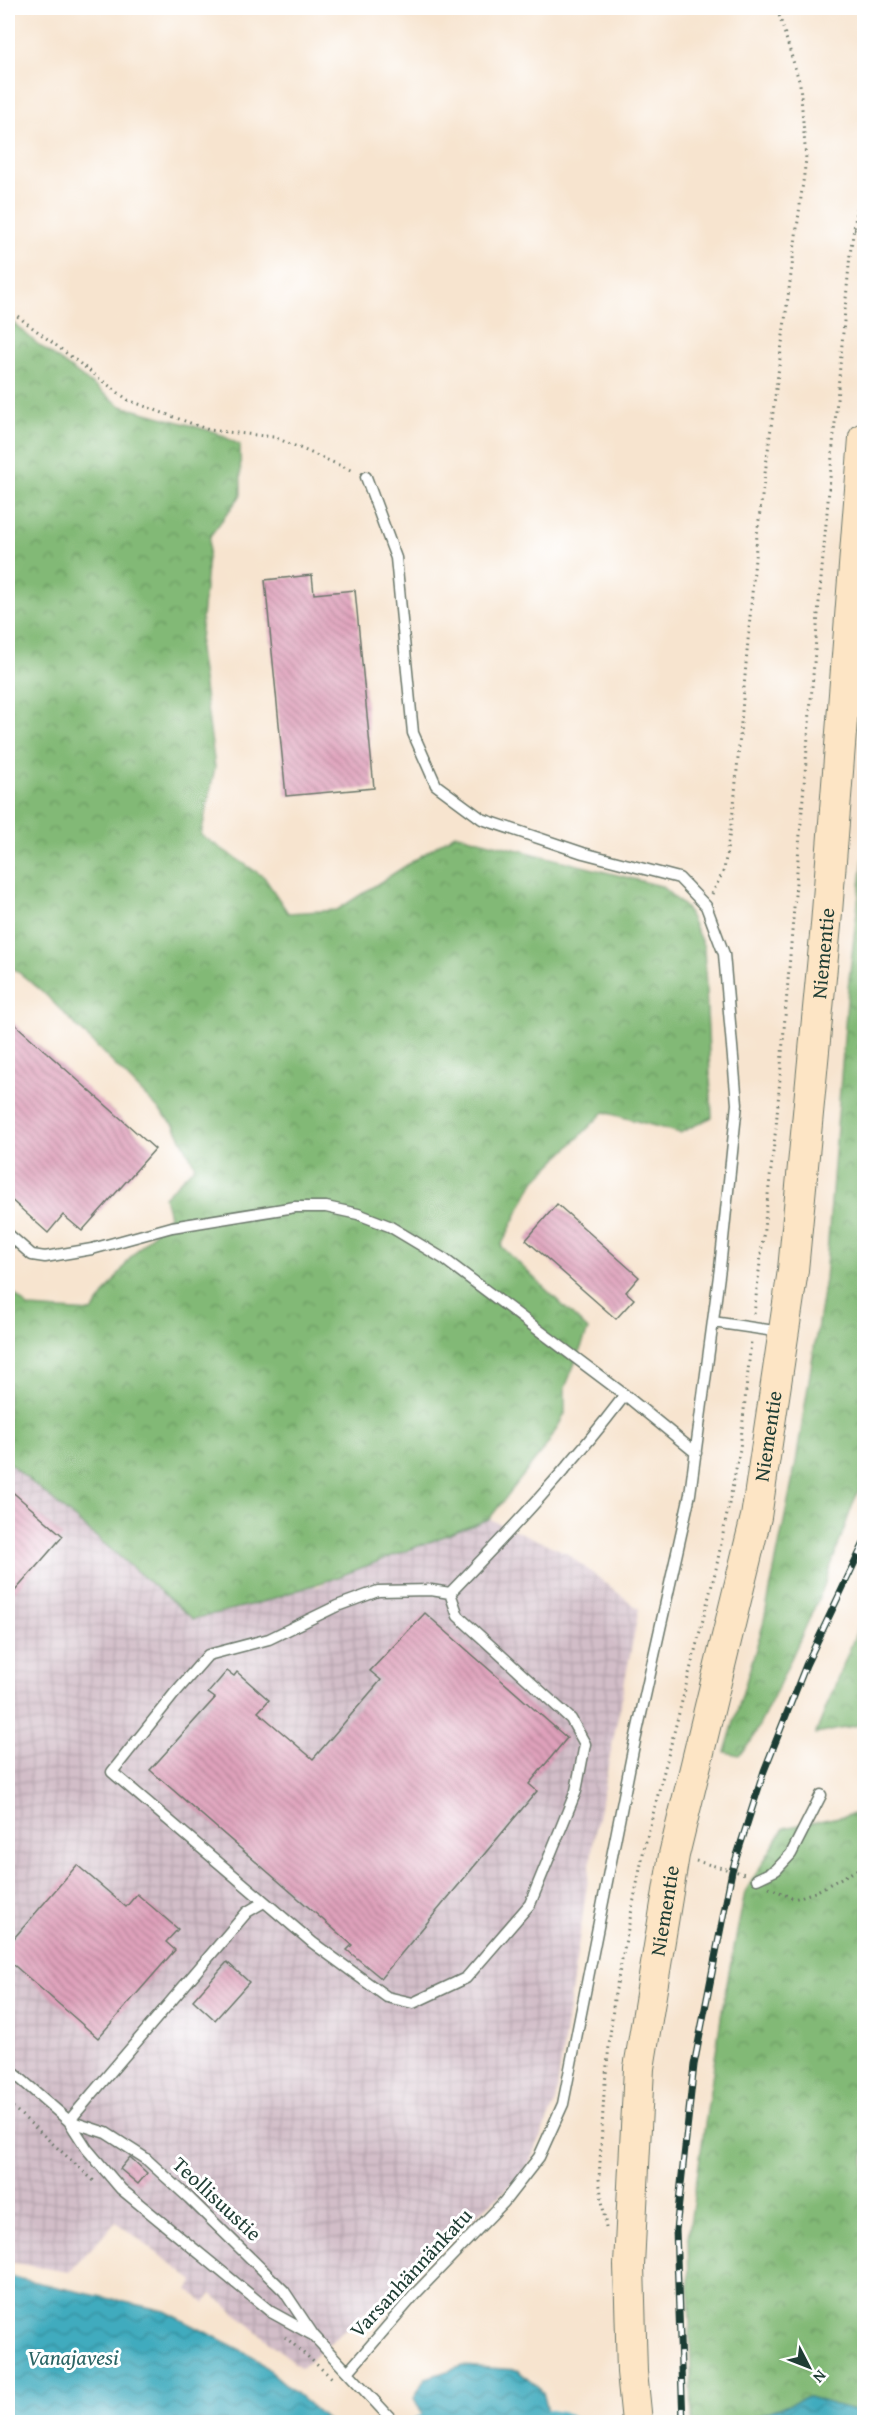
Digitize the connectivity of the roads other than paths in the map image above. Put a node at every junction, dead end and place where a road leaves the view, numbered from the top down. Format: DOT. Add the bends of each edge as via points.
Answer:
graph roads {
  1 [pos="864,438"];
  2 [pos="366,477"];
  3 [pos="8,1234"];
  4 [pos="713,1322"];
  5 [pos="784,1333"];
  6 [pos="625,1395"];
  7 [pos="696,1453"];
  8 [pos="450,1593"];
  9 [pos="821,1795"];
  10 [pos="757,1879"];
  11 [pos="264,1902"];
  12 [pos="8,2068"];
  13 [pos="69,2121"];
  14 [pos="314,2336"];
  15 [pos="348,2372"];
  16 [pos="394,2422"];
  17 [pos="638,2422"];
  1 -- 5 [label="main road, Niementie" via="826,925"];
  2 -- 4 [label="lane, Varsanhännänkatu" via="396,558 413,733 436,785 482,819 583,853 679,878 706,906 724,954 737,1104"];
  3 -- 6 [label="lane" via="32,1255 45,1257 92,1249 172,1227 295,1207 326,1207 358,1214 389,1226 444,1259"];
  4 -- 5 [label="lane"];
  4 -- 7 [label="lane, Varsanhännänkatu"];
  5 -- 17 [label="main road, Niementie" via="756,1517 674,1856 639,2068 629,2265 632,2372"];
  6 -- 7 [label="lane"];
  6 -- 8 [label="lane" via="588,1444"];
  7 -- 15 [label="lane, Varsanhännänkatu" via="562,2104 539,2157 504,2202 416,2293"];
  8 -- 11 [label="lane" via="378,1591 269,1639 208,1655 112,1772"];
  8 -- 11 [label="lane" via="458,1616 571,1719 585,1744 576,1791 530,1904 466,1978 413,2003 387,1997"];
  9 -- 10 [label="lane" via="790,1854 776,1870"];
  11 -- 13 [label="lane" via="247,1912"];
  12 -- 13 [label="lane, Teollisuustie"];
  13 -- 14 [label="lane, Teollisuustie" via="121,2189 271,2312"];
  13 -- 14 [label="lane, Teollisuustie" via="106,2133 145,2158 284,2291"];
  14 -- 15 [label="lane, Teollisuustie"];
  15 -- 16 [label="lane, Teollisuustie"];
}
